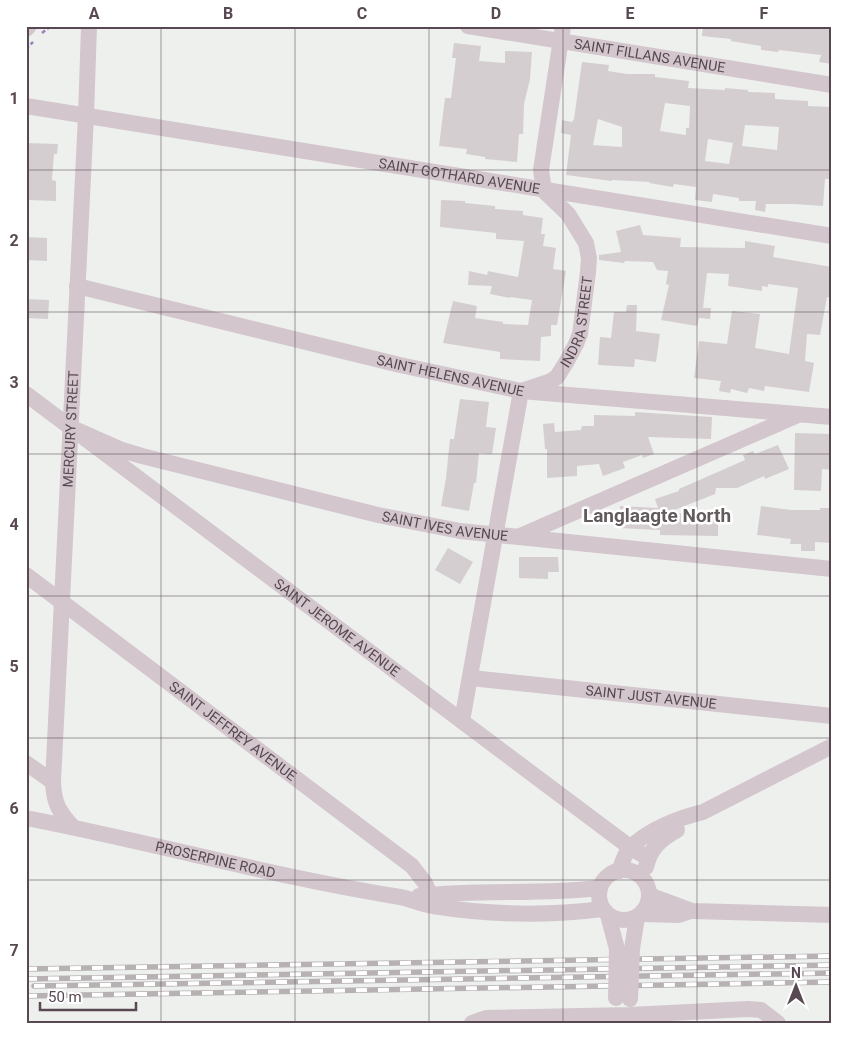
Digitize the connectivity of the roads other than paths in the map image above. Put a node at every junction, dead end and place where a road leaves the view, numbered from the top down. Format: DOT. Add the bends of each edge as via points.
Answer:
graph roads {
  1 [pos="89,26"];
  2 [pos="468,26"];
  3 [pos="561,34"];
  4 [pos="832,85"];
  5 [pos="26,106"];
  6 [pos="86,116"];
  7 [pos="544,190"];
  8 [pos="832,236"];
  9 [pos="77,286"];
  10 [pos="521,391"];
  11 [pos="26,394"];
  12 [pos="832,406"];
  13 [pos="800,414"];
  14 [pos="825,417"];
  15 [pos="70,427"];
  16 [pos="495,535"];
  17 [pos="520,536"];
  18 [pos="832,569"];
  19 [pos="26,575"];
  20 [pos="62,602"];
  21 [pos="471,678"];
  22 [pos="832,716"];
  23 [pos="462,721"];
  24 [pos="832,746"];
  25 [pos="26,763"];
  26 [pos="53,782"];
  27 [pos="703,812"];
  28 [pos="26,818"];
  29 [pos="73,827"];
  30 [pos="631,848"];
  31 [pos="648,858"];
  32 [pos="619,871"];
  33 [pos="600,888"];
  34 [pos="647,888"];
  35 [pos="430,895"];
  36 [pos="404,898"];
  37 [pos="692,911"];
  38 [pos="606,912"];
  39 [pos="639,915"];
  40 [pos="832,915"];
  41 [pos="624,949"];
  42 [pos="623,1007"];
  43 [pos="472,1023"];
  44 [pos="778,1023"];
  1 -- 6 [label="street, MERCURY STREET"];
  2 -- 3 [label="street, SAINT FILLANS AVENUE"];
  3 -- 4 [label="street, SAINT FILLANS AVENUE"];
  3 -- 7 [label="street" via="542,160"];
  5 -- 6 [label="street, SAINT GOTHARD AVENUE"];
  6 -- 7 [label="street, SAINT GOTHARD AVENUE"];
  6 -- 9 [label="street, MERCURY STREET"];
  7 -- 8 [label="street, SAINT GOTHARD AVENUE"];
  7 -- 10 [label="street, INDRA STREET" via="568,214 586,243 589,258 586,291 580,334 557,377"];
  9 -- 10 [label="street, SAINT HELENS AVENUE" via="391,363"];
  9 -- 15 [label="street, MERCURY STREET"];
  10 -- 13 [label="street, SAINT HELENS AVENUE"];
  10 -- 16 [label="street"];
  11 -- 15 [label="street, SAINT JEROME AVENUE"];
  12 -- 14 [label="street"];
  13 -- 14 [label="street, SAINT HELENS AVENUE"];
  13 -- 17 [label="street"];
  15 -- 16 [label="street, SAINT IVES AVENUE" via="122,450 201,471 393,518"];
  15 -- 20 [label="street, MERCURY STREET"];
  15 -- 23 [label="street, SAINT JEROME AVENUE"];
  16 -- 17 [label="street, SAINT IVES AVENUE"];
  16 -- 21 [label="street"];
  17 -- 18 [label="street, SAINT IVES AVENUE"];
  19 -- 20 [label="street, SAINT JEFFREY AVENUE"];
  20 -- 26 [label="street, MERCURY STREET"];
  20 -- 35 [label="street, SAINT JEFFREY AVENUE" via="412,866"];
  21 -- 22 [label="street, SAINT JUST AVENUE"];
  21 -- 23 [label="street"];
  23 -- 30 [label="street, SAINT JEROME AVENUE"];
  24 -- 27 [label="street"];
  25 -- 26 [label="street"];
  26 -- 29 [label="street, MERCURY STREET" via="55,802"];
  27 -- 30 [label="street" via="661,828"];
  27 -- 31 [label="street" via="663,839 651,850"];
  28 -- 29 [label="street, PROSERPINE ROAD"];
  29 -- 36 [label="street, PROSERPINE ROAD"];
  30 -- 31 [label="street, SAINT JEROME AVENUE"];
  30 -- 32 [label="street"];
  31 -- 34 [label="street"];
  32 -- 33 [label="street" via="607,877"];
  32 -- 34 [label="street, PROSERPINE ROAD" via="637,874"];
  33 -- 35 [label="street, PROSERPINE ROAD"];
  33 -- 38 [label="street" via="599,895"];
  34 -- 37 [label="street, PROSERPINE ROAD"];
  34 -- 39 [label="street" via="646,908"];
  35 -- 36 [label="street, PROSERPINE ROAD"];
  36 -- 38 [label="street, PROSERPINE ROAD" via="430,906 472,911"];
  37 -- 39 [label="street, PROSERPINE ROAD" via="679,915"];
  37 -- 40 [label="street, PROSERPINE ROAD"];
  38 -- 39 [label="street, PROSERPINE ROAD" via="617,920"];
  38 -- 41 [label="street"];
  39 -- 41 [label="street"];
  41 -- 42 [label="street, bridge"];
  42 -- 43 [label="street" via="486,1018"];
  42 -- 44 [label="street" via="761,1010"];
}
